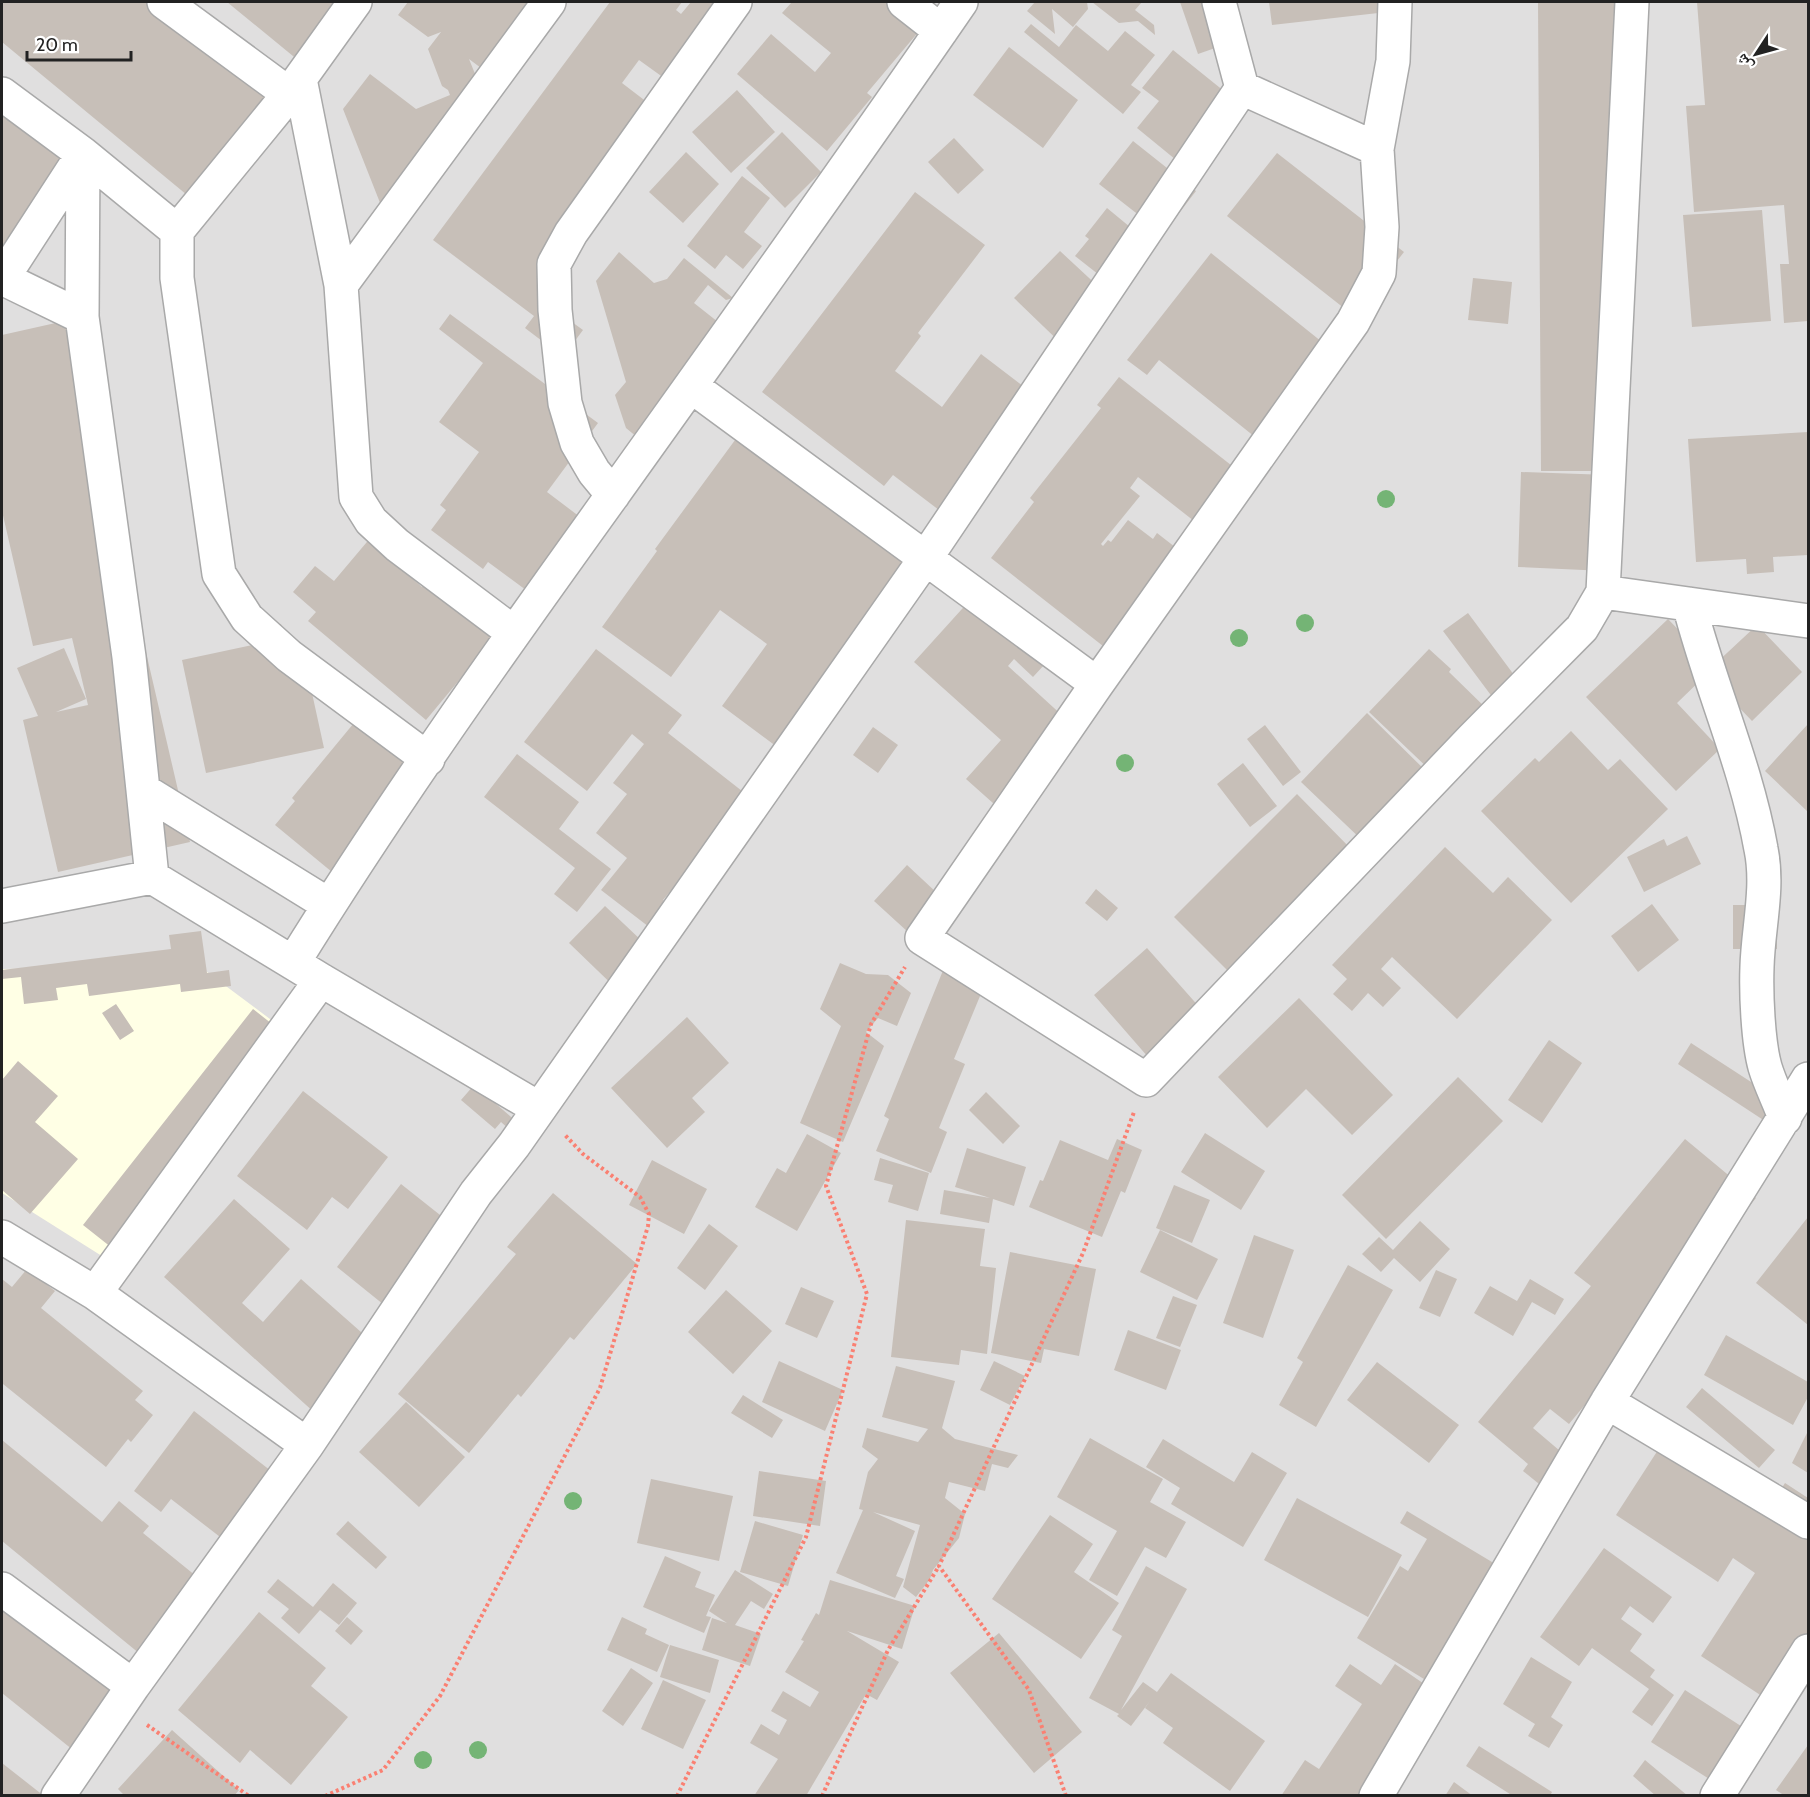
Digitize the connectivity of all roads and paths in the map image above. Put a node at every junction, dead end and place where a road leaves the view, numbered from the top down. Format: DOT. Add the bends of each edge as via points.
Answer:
graph roads {
  1 [pos="164,2"];
  2 [pos="355,2"];
  3 [pos="549,2"];
  4 [pos="735,2"];
  5 [pos="904,2"];
  6 [pos="961,2"];
  7 [pos="1219,2"];
  8 [pos="1395,2"];
  9 [pos="1632,2"];
  10 [pos="941,31"];
  11 [pos="294,86"];
  12 [pos="1242,88"];
  13 [pos="2,94"];
  14 [pos="1377,149"];
  15 [pos="83,154"];
  16 [pos="177,231"];
  17 [pos="2,279"];
  18 [pos="341,285"];
  19 [pos="82,317"];
  20 [pos="691,386"];
  21 [pos="613,495"];
  22 [pos="925,560"];
  23 [pos="1603,592"];
  24 [pos="1689,604"];
  25 [pos="1809,621"];
  26 [pos="514,633"];
  27 [pos="1097,684"];
  28 [pos="428,759"];
  29 [pos="143,790"];
  30 [pos="152,877"];
  31 [pos="329,905"];
  32 [pos="2,906"];
  33 [pos="922,938"];
  34 [pos="293,963"];
  35 [pos="321,980"];
  36 [pos="1809,1079"];
  37 [pos="1146,1080"];
  38 [pos="538,1108"];
  39 [pos="1785,1118"];
  40 [pos="583,1154"];
  41 [pos="2,1238"];
  42 [pos="95,1293"];
  43 [pos="1607,1402"];
  44 [pos="307,1445"];
  45 [pos="1809,1522"];
  46 [pos="939,1566"];
  47 [pos="2,1589"];
  48 [pos="1809,1651"];
  49 [pos="126,1696"];
  50 [pos="58,1796"];
  51 [pos="249,1796"];
  52 [pos="326,1796"];
  53 [pos="677,1796"];
  54 [pos="822,1796"];
  55 [pos="1066,1796"];
  56 [pos="1377,1796"];
  57 [pos="1717,1796"];
  1 -- 11 [label="street"];
  2 -- 11 [label="street"];
  3 -- 18 [label="street"];
  4 -- 21 [label="street" via="571,233 554,264 566,403 578,443"];
  5 -- 10 [label="street"];
  6 -- 10 [label="street"];
  7 -- 12 [label="street"];
  8 -- 14 [label="street" via="1393,61"];
  9 -- 23 [label="street"];
  10 -- 20 [label="street"];
  11 -- 16 [label="street"];
  11 -- 18 [label="street"];
  12 -- 14 [label="street"];
  12 -- 22 [label="street"];
  13 -- 15 [label="street"];
  14 -- 27 [label="street" via="1382,227 1379,273 1353,322"];
  15 -- 16 [label="street"];
  15 -- 17 [label="street"];
  15 -- 19 [label="street"];
  16 -- 28 [label="street" via="177,278 219,574 247,618 289,656"];
  17 -- 19 [label="street"];
  18 -- 26 [label="street" via="356,497 371,521 398,545"];
  19 -- 29 [label="street" via="129,657"];
  20 -- 21 [label="street"];
  20 -- 22 [label="street"];
  21 -- 26 [label="street"];
  22 -- 27 [label="street"];
  22 -- 38 [label="street"];
  23 -- 24 [label="street"];
  23 -- 37 [label="street" via="1582,628"];
  24 -- 25 [label="street"];
  24 -- 39 [label="street" via="1762,851 1758,1018 1765,1066"];
  26 -- 28 [label="street"];
  27 -- 33 [label="street"];
  28 -- 31 [label="street"];
  29 -- 30 [label="street"];
  29 -- 31 [label="street"];
  30 -- 32 [label="street"];
  30 -- 34 [label="street"];
  31 -- 34 [label="street"];
  33 -- 37 [label="street"];
  33 -- 53 [label="path" via="871,1024 826,1185 867,1294 806,1537"];
  34 -- 35 [label="street"];
  35 -- 38 [label="street"];
  35 -- 42 [label="street"];
  36 -- 39 [label="street"];
  37 -- 46 [label="path" via="1083,1253"];
  38 -- 44 [label="street" via="476,1193"];
  39 -- 43 [label="street"];
  40 -- 52 [label="path" via="640,1197 649,1214 600,1388 440,1696 383,1770"];
  41 -- 42 [label="street"];
  42 -- 44 [label="street"];
  43 -- 45 [label="street"];
  43 -- 56 [label="street"];
  44 -- 49 [label="street"];
  46 -- 54 [label="path" via="888,1650"];
  46 -- 55 [label="path" via="1029,1690"];
  47 -- 49 [label="street"];
  48 -- 57 [label="street"];
  49 -- 50 [label="street"];
  49 -- 51 [label="path"];
}
